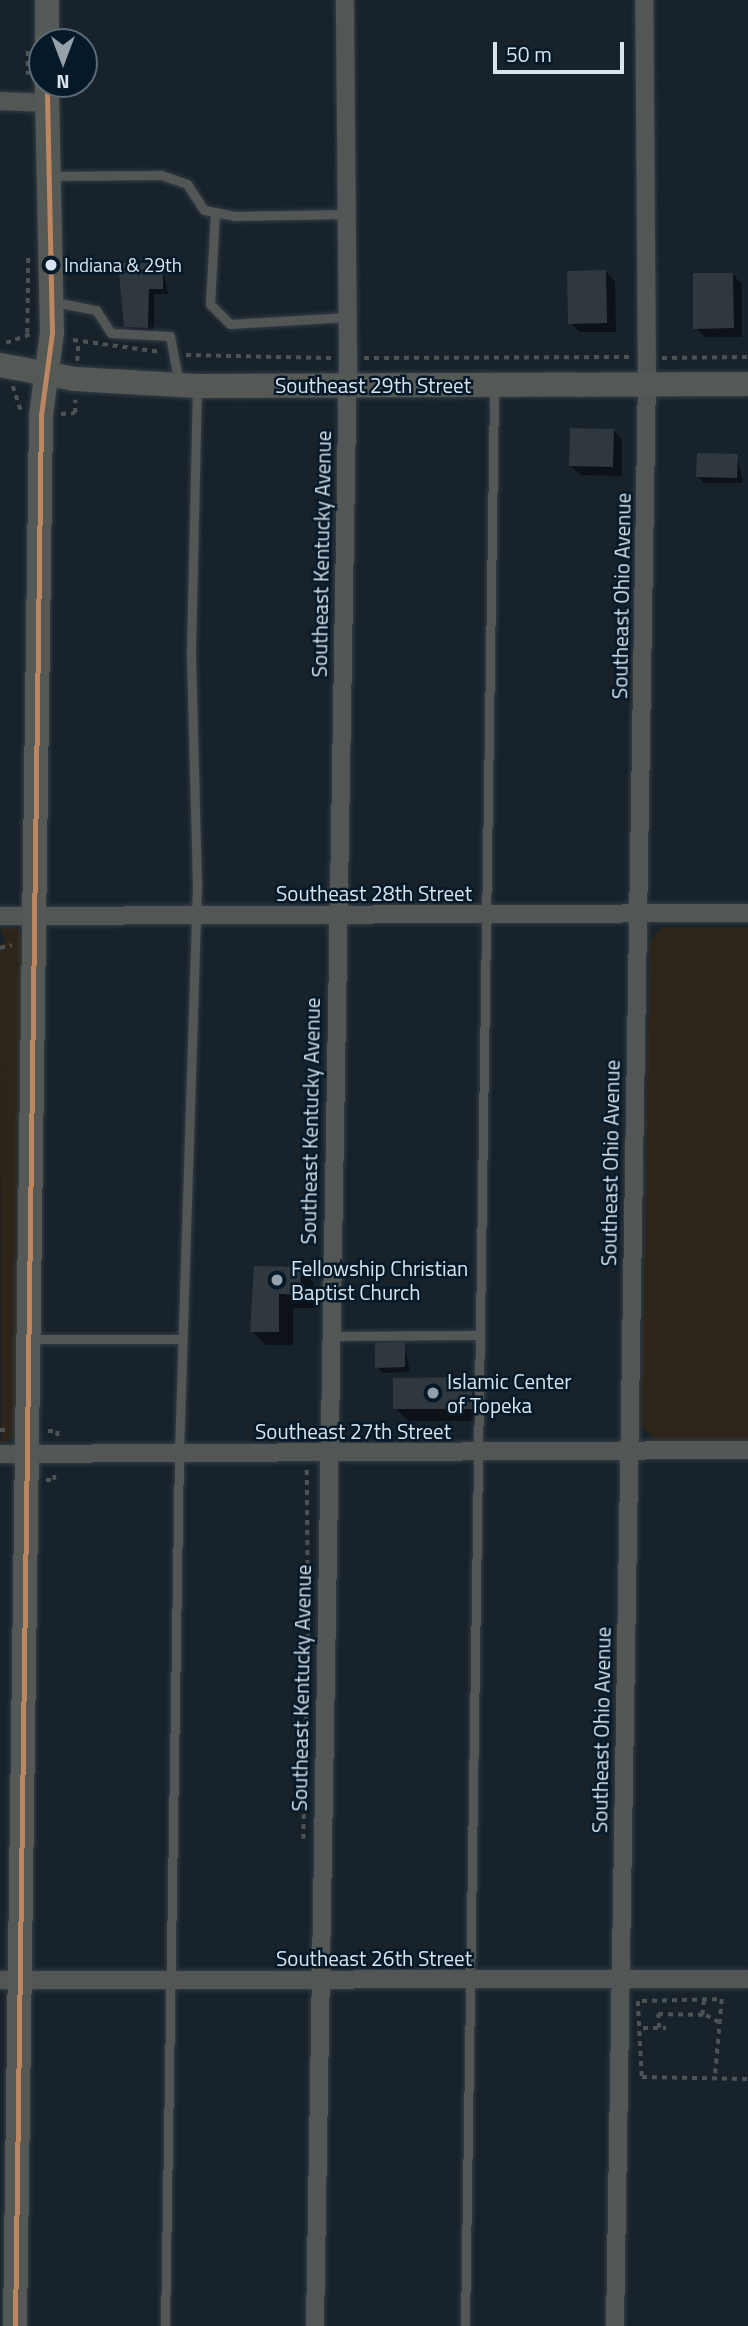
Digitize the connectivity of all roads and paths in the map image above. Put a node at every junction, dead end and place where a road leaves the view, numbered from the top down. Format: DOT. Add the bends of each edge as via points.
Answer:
graph roads {
  1 [pos="47,0"];
  2 [pos="345,0"];
  3 [pos="644,0"];
  4 [pos="47,28"];
  5 [pos="28,96"];
  6 [pos="47,98"];
  7 [pos="0,101"];
  8 [pos="46,177"];
  9 [pos="215,212"];
  10 [pos="347,214"];
  11 [pos="51,302"];
  12 [pos="348,317"];
  13 [pos="51,333"];
  14 [pos="0,343"];
  15 [pos="173,353"];
  16 [pos="748,357"];
  17 [pos="348,358"];
  18 [pos="648,358"];
  19 [pos="0,365"];
  20 [pos="47,374"];
  21 [pos="748,384"];
  22 [pos="345,385"];
  23 [pos="494,385"];
  24 [pos="648,385"];
  25 [pos="188,386"];
  26 [pos="748,914"];
  27 [pos="637,915"];
  28 [pos="17,916"];
  29 [pos="194,916"];
  30 [pos="336,916"];
  31 [pos="491,916"];
  32 [pos="0,948"];
  33 [pos="478,1335"];
  34 [pos="330,1336"];
  35 [pos="31,1339"];
  36 [pos="182,1339"];
  37 [pos="0,1430"];
  38 [pos="6,1430"];
  39 [pos="748,1450"];
  40 [pos="629,1451"];
  41 [pos="179,1453"];
  42 [pos="0,1454"];
  43 [pos="31,1454"];
  44 [pos="307,1454"];
  45 [pos="328,1454"];
  46 [pos="474,1454"];
  47 [pos="308,1594"];
  48 [pos="308,1607"];
  49 [pos="303,1839"];
  50 [pos="620,1979"];
  51 [pos="748,1979"];
  52 [pos="10,1980"];
  53 [pos="470,1980"];
  54 [pos="319,1981"];
  55 [pos="171,1982"];
  56 [pos="704,2000"];
  57 [pos="620,2001"];
  58 [pos="642,2001"];
  59 [pos="702,2015"];
  60 [pos="722,2024"];
  61 [pos="620,2026"];
  62 [pos="642,2028"];
  63 [pos="659,2028"];
  64 [pos="666,2028"];
  65 [pos="715,2078"];
  66 [pos="748,2079"];
  67 [pos="15,2326"];
  68 [pos="165,2326"];
  69 [pos="315,2326"];
  70 [pos="465,2326"];
  71 [pos="615,2326"];
  1 -- 4 [label="street"];
  2 -- 10 [label="street, Southeast Kentucky Avenue"];
  3 -- 18 [label="street, Southeast Ohio Avenue"];
  5 -- 7 [label="street"];
  6 -- 8 [label="street"];
  8 -- 9 [label="lane" via="162,175 187,184 204,210"];
  8 -- 11 [label="street"];
  9 -- 10 [label="lane"];
  9 -- 12 [label="lane" via="210,304 230,324"];
  10 -- 12 [label="street, Southeast Kentucky Avenue"];
  11 -- 13 [label="street"];
  11 -- 15 [label="lane" via="96,310 111,334 170,336"];
  12 -- 17 [label="street, Southeast Kentucky Avenue"];
  13 -- 14 [label="path"];
  13 -- 15 [label="path" via="65,333 78,345"];
  13 -- 20 [label="street"];
  15 -- 17 [label="path"];
  15 -- 25 [label="lane"];
  16 -- 18 [label="path"];
  17 -- 18 [label="path"];
  17 -- 22 [label="street, Southeast Kentucky Avenue"];
  18 -- 24 [label="street, Southeast Ohio Avenue"];
  19 -- 20 [label="street, Southeast 29th Street"];
  20 -- 25 [label="street, Southeast 29th Street"];
  20 -- 28 [label="street"];
  21 -- 24 [label="street, Southeast 29th Street"];
  22 -- 23 [label="street, Southeast 29th Street"];
  22 -- 25 [label="street, Southeast 29th Street"];
  22 -- 30 [label="street, Southeast Kentucky Avenue"];
  23 -- 24 [label="street, Southeast 29th Street"];
  23 -- 31 [label="lane"];
  24 -- 27 [label="street, Southeast Ohio Avenue"];
  25 -- 29 [label="lane"];
  26 -- 27 [label="street, Southeast 28th Street"];
  27 -- 31 [label="street, Southeast 28th Street"];
  27 -- 40 [label="street, Southeast Ohio Avenue"];
  28 -- 29 [label="street, Southeast 28th Street"];
  28 -- 32 [label="path" via="12,948"];
  28 -- 35 [label="street"];
  29 -- 30 [label="street, Southeast 28th Street"];
  29 -- 36 [label="lane"];
  30 -- 31 [label="street, Southeast 28th Street"];
  30 -- 34 [label="street, Southeast Kentucky Avenue"];
  31 -- 33 [label="lane"];
  33 -- 34 [label="lane"];
  33 -- 46 [label="lane"];
  34 -- 45 [label="street, Southeast Kentucky Avenue"];
  35 -- 36 [label="lane"];
  35 -- 43 [label="street"];
  36 -- 41 [label="lane"];
  37 -- 38 [label="path"];
  39 -- 40 [label="street, Southeast 27th Street"];
  40 -- 46 [label="street, Southeast 27th Street"];
  40 -- 50 [label="street, Southeast Ohio Avenue"];
  41 -- 43 [label="street, Southeast 27th Street"];
  41 -- 44 [label="street, Southeast 27th Street"];
  41 -- 55 [label="lane"];
  42 -- 43 [label="street, Southeast 27th Street"];
  43 -- 52 [label="street"];
  44 -- 45 [label="street, Southeast 27th Street"];
  44 -- 47 [label="path"];
  45 -- 46 [label="street, Southeast 27th Street"];
  45 -- 54 [label="street, Southeast Kentucky Avenue"];
  46 -- 53 [label="lane"];
  48 -- 49 [label="path"];
  50 -- 51 [label="street, Southeast 26th Street"];
  50 -- 53 [label="street, Southeast 26th Street"];
  50 -- 57 [label="street, Southeast Ohio Avenue"];
  52 -- 55 [label="street, Southeast 26th Street"];
  52 -- 67 [label="street"];
  53 -- 54 [label="street, Southeast 26th Street"];
  53 -- 70 [label="lane"];
  54 -- 55 [label="street, Southeast 26th Street"];
  54 -- 69 [label="street, Southeast Kentucky Avenue"];
  55 -- 68 [label="lane"];
  56 -- 58 [label="path"];
  56 -- 59 [label="path"];
  56 -- 60 [label="path" via="722,1999"];
  57 -- 58 [label="path"];
  57 -- 61 [label="street, Southeast Ohio Avenue"];
  58 -- 62 [label="path"];
  59 -- 60 [label="path"];
  59 -- 63 [label="path" via="658,2014"];
  60 -- 65 [label="path"];
  61 -- 62 [label="path"];
  61 -- 71 [label="street, Southeast Ohio Avenue"];
  62 -- 63 [label="path"];
  62 -- 65 [label="path" via="642,2077"];
  63 -- 64 [label="path"];
  65 -- 66 [label="path"];
}
